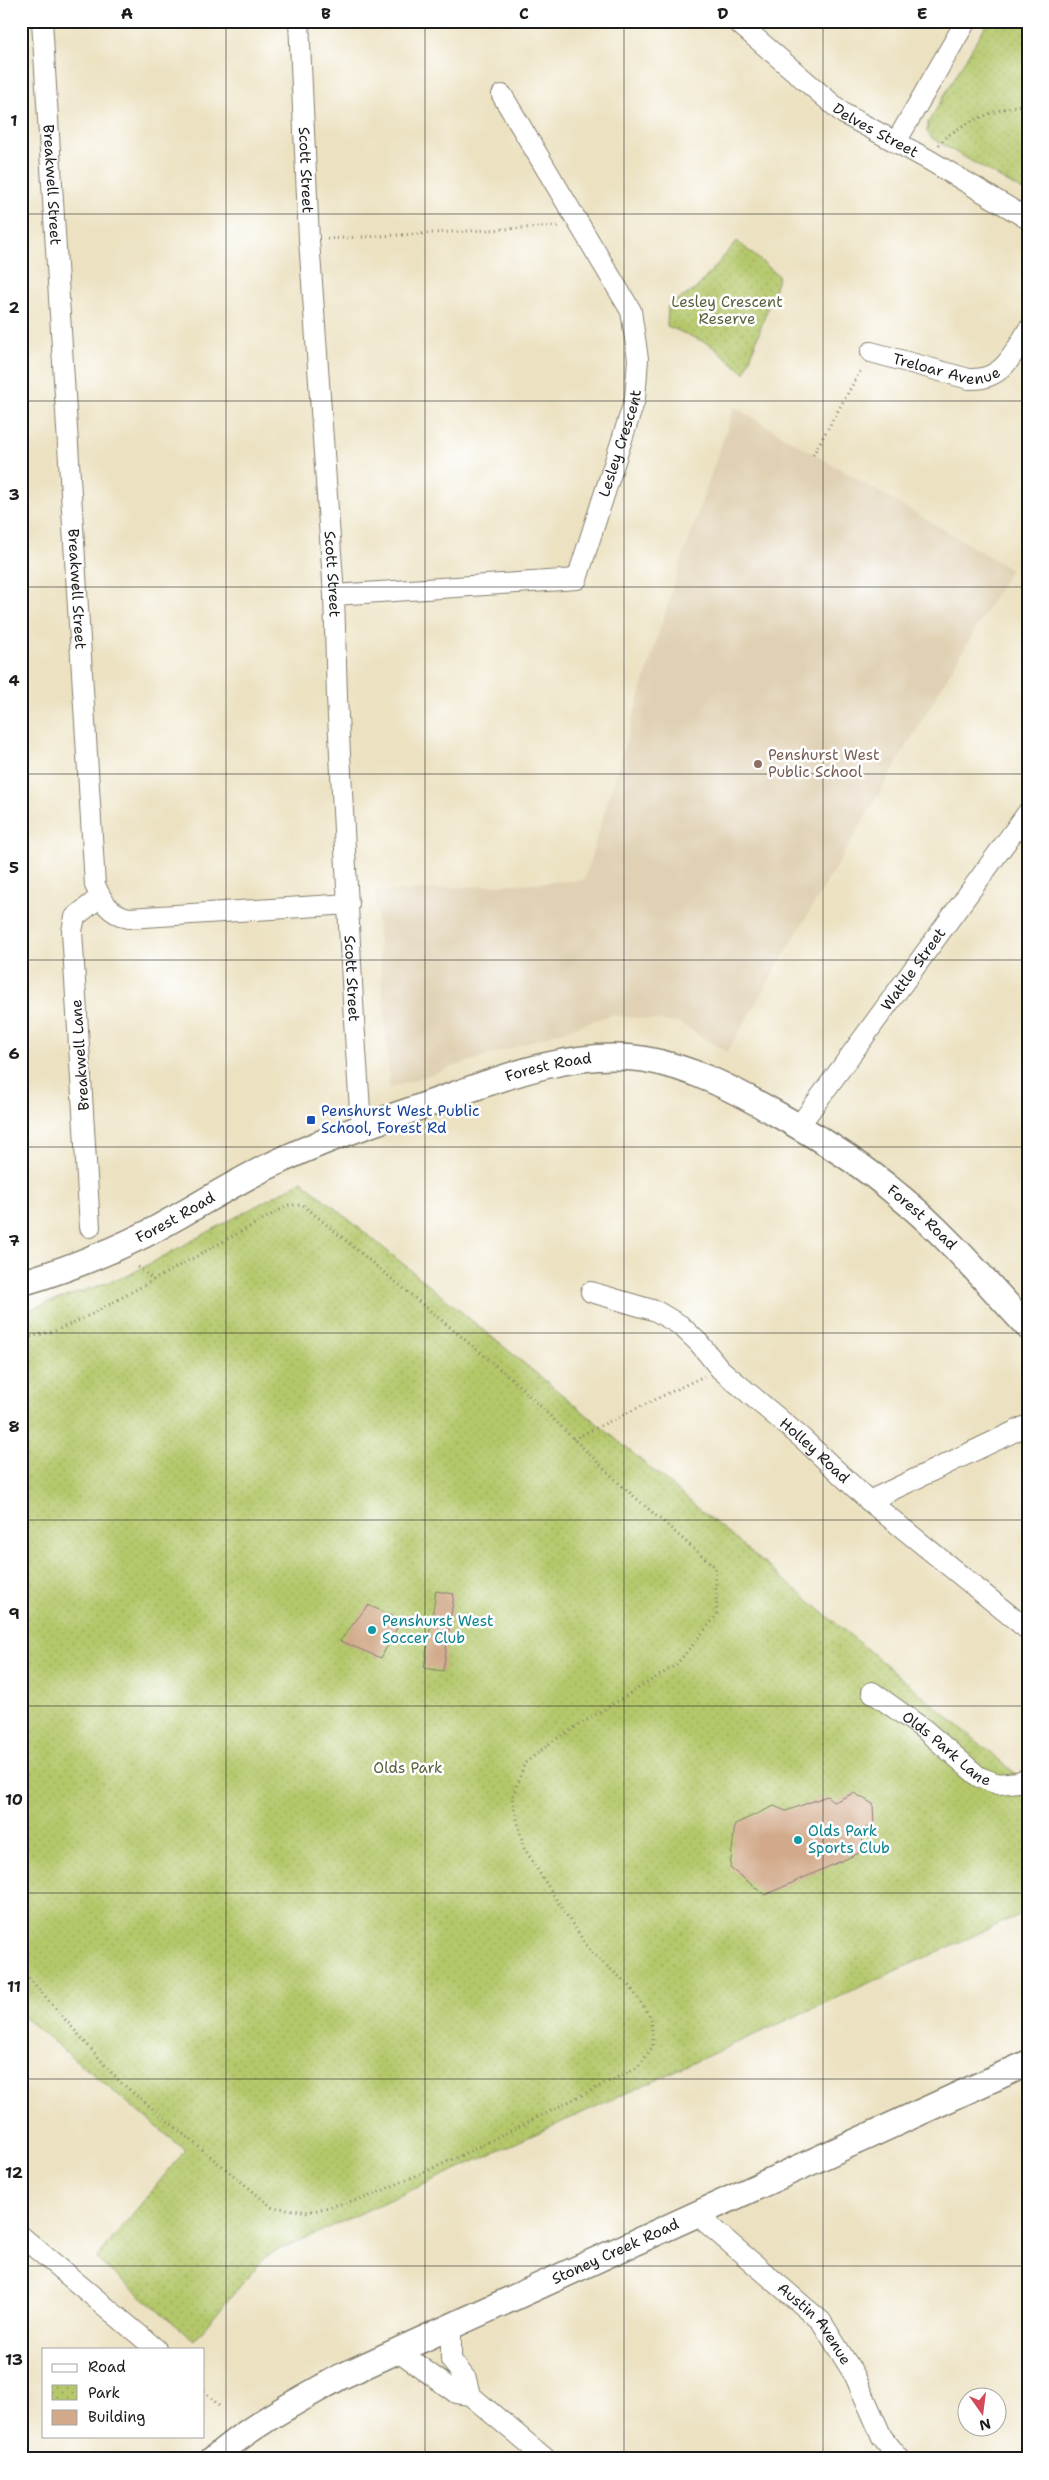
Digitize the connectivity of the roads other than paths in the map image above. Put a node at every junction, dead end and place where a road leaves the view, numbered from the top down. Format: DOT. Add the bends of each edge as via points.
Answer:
graph roads {
  1 [pos="42,21"];
  2 [pos="299,21"];
  3 [pos="736,21"];
  4 [pos="966,21"];
  5 [pos="502,95"];
  6 [pos="896,142"];
  7 [pos="1028,219"];
  8 [pos="1028,330"];
  9 [pos="871,352"];
  10 [pos="334,594"];
  11 [pos="1028,812"];
  12 [pos="100,897"];
  13 [pos="349,904"];
  14 [pos="364,1126"];
  15 [pos="799,1126"];
  16 [pos="90,1227"];
  17 [pos="21,1282"];
  18 [pos="591,1292"];
  19 [pos="1028,1327"];
  20 [pos="1028,1425"];
  21 [pos="870,1501"];
  22 [pos="1028,1630"];
  23 [pos="872,1692"];
  24 [pos="1028,1778"];
  25 [pos="1028,2063"];
  26 [pos="697,2214"];
  27 [pos="21,2236"];
  28 [pos="451,2325"];
  29 [pos="155,2348"];
  30 [pos="397,2350"];
  31 [pos="470,2396"];
  32 [pos="213,2459"];
  33 [pos="546,2459"];
  34 [pos="900,2459"];
  1 -- 12 [label="street, Breakwell Street" via="94,877"];
  2 -- 10 [label="street, Scott Street" via="309,240"];
  3 -- 6 [label="street, Delves Street" via="829,102"];
  4 -- 6 [label="street"];
  5 -- 10 [label="street, Lesley Crescent" via="631,311 638,359 635,399 577,579"];
  6 -- 7 [label="street, Delves Street"];
  8 -- 9 [label="street, Treloar Avenue" via="1009,362 983,379 969,379"];
  10 -- 13 [label="street, Scott Street"];
  11 -- 15 [label="street, Wattle Street"];
  12 -- 13 [label="street" via="119,916 143,918"];
  12 -- 16 [label="street, Breakwell Lane" via="74,917 72,931"];
  13 -- 14 [label="street, Scott Street" via="355,1038"];
  14 -- 15 [label="main road, Forest Road" via="535,1070 571,1061 604,1058 641,1059 692,1071 734,1089"];
  14 -- 17 [label="main road, Forest Road" via="305,1148 144,1234 92,1257"];
  15 -- 19 [label="main road, Forest Road" via="900,1196"];
  18 -- 21 [label="street, Holley Road" via="656,1311 672,1320 699,1343 720,1369"];
  20 -- 21 [label="street"];
  21 -- 22 [label="street, Holley Road"];
  23 -- 24 [label="street, Olds Park Lane" via="925,1730 979,1777 998,1784"];
  25 -- 26 [label="main road, Stoney Creek Road"];
  26 -- 28 [label="main road, Stoney Creek Road"];
  26 -- 34 [label="street, Austin Avenue" via="821,2321 855,2376 882,2437"];
  27 -- 29 [label="street"];
  28 -- 30 [label="main road, Stoney Creek Road"];
  28 -- 31 [label="street" via="451,2360 466,2379"];
  30 -- 31 [label="street" via="456,2393"];
  30 -- 32 [label="main road, Stoney Creek Road" via="340,2376 275,2414"];
  31 -- 33 [label="street"];
}
